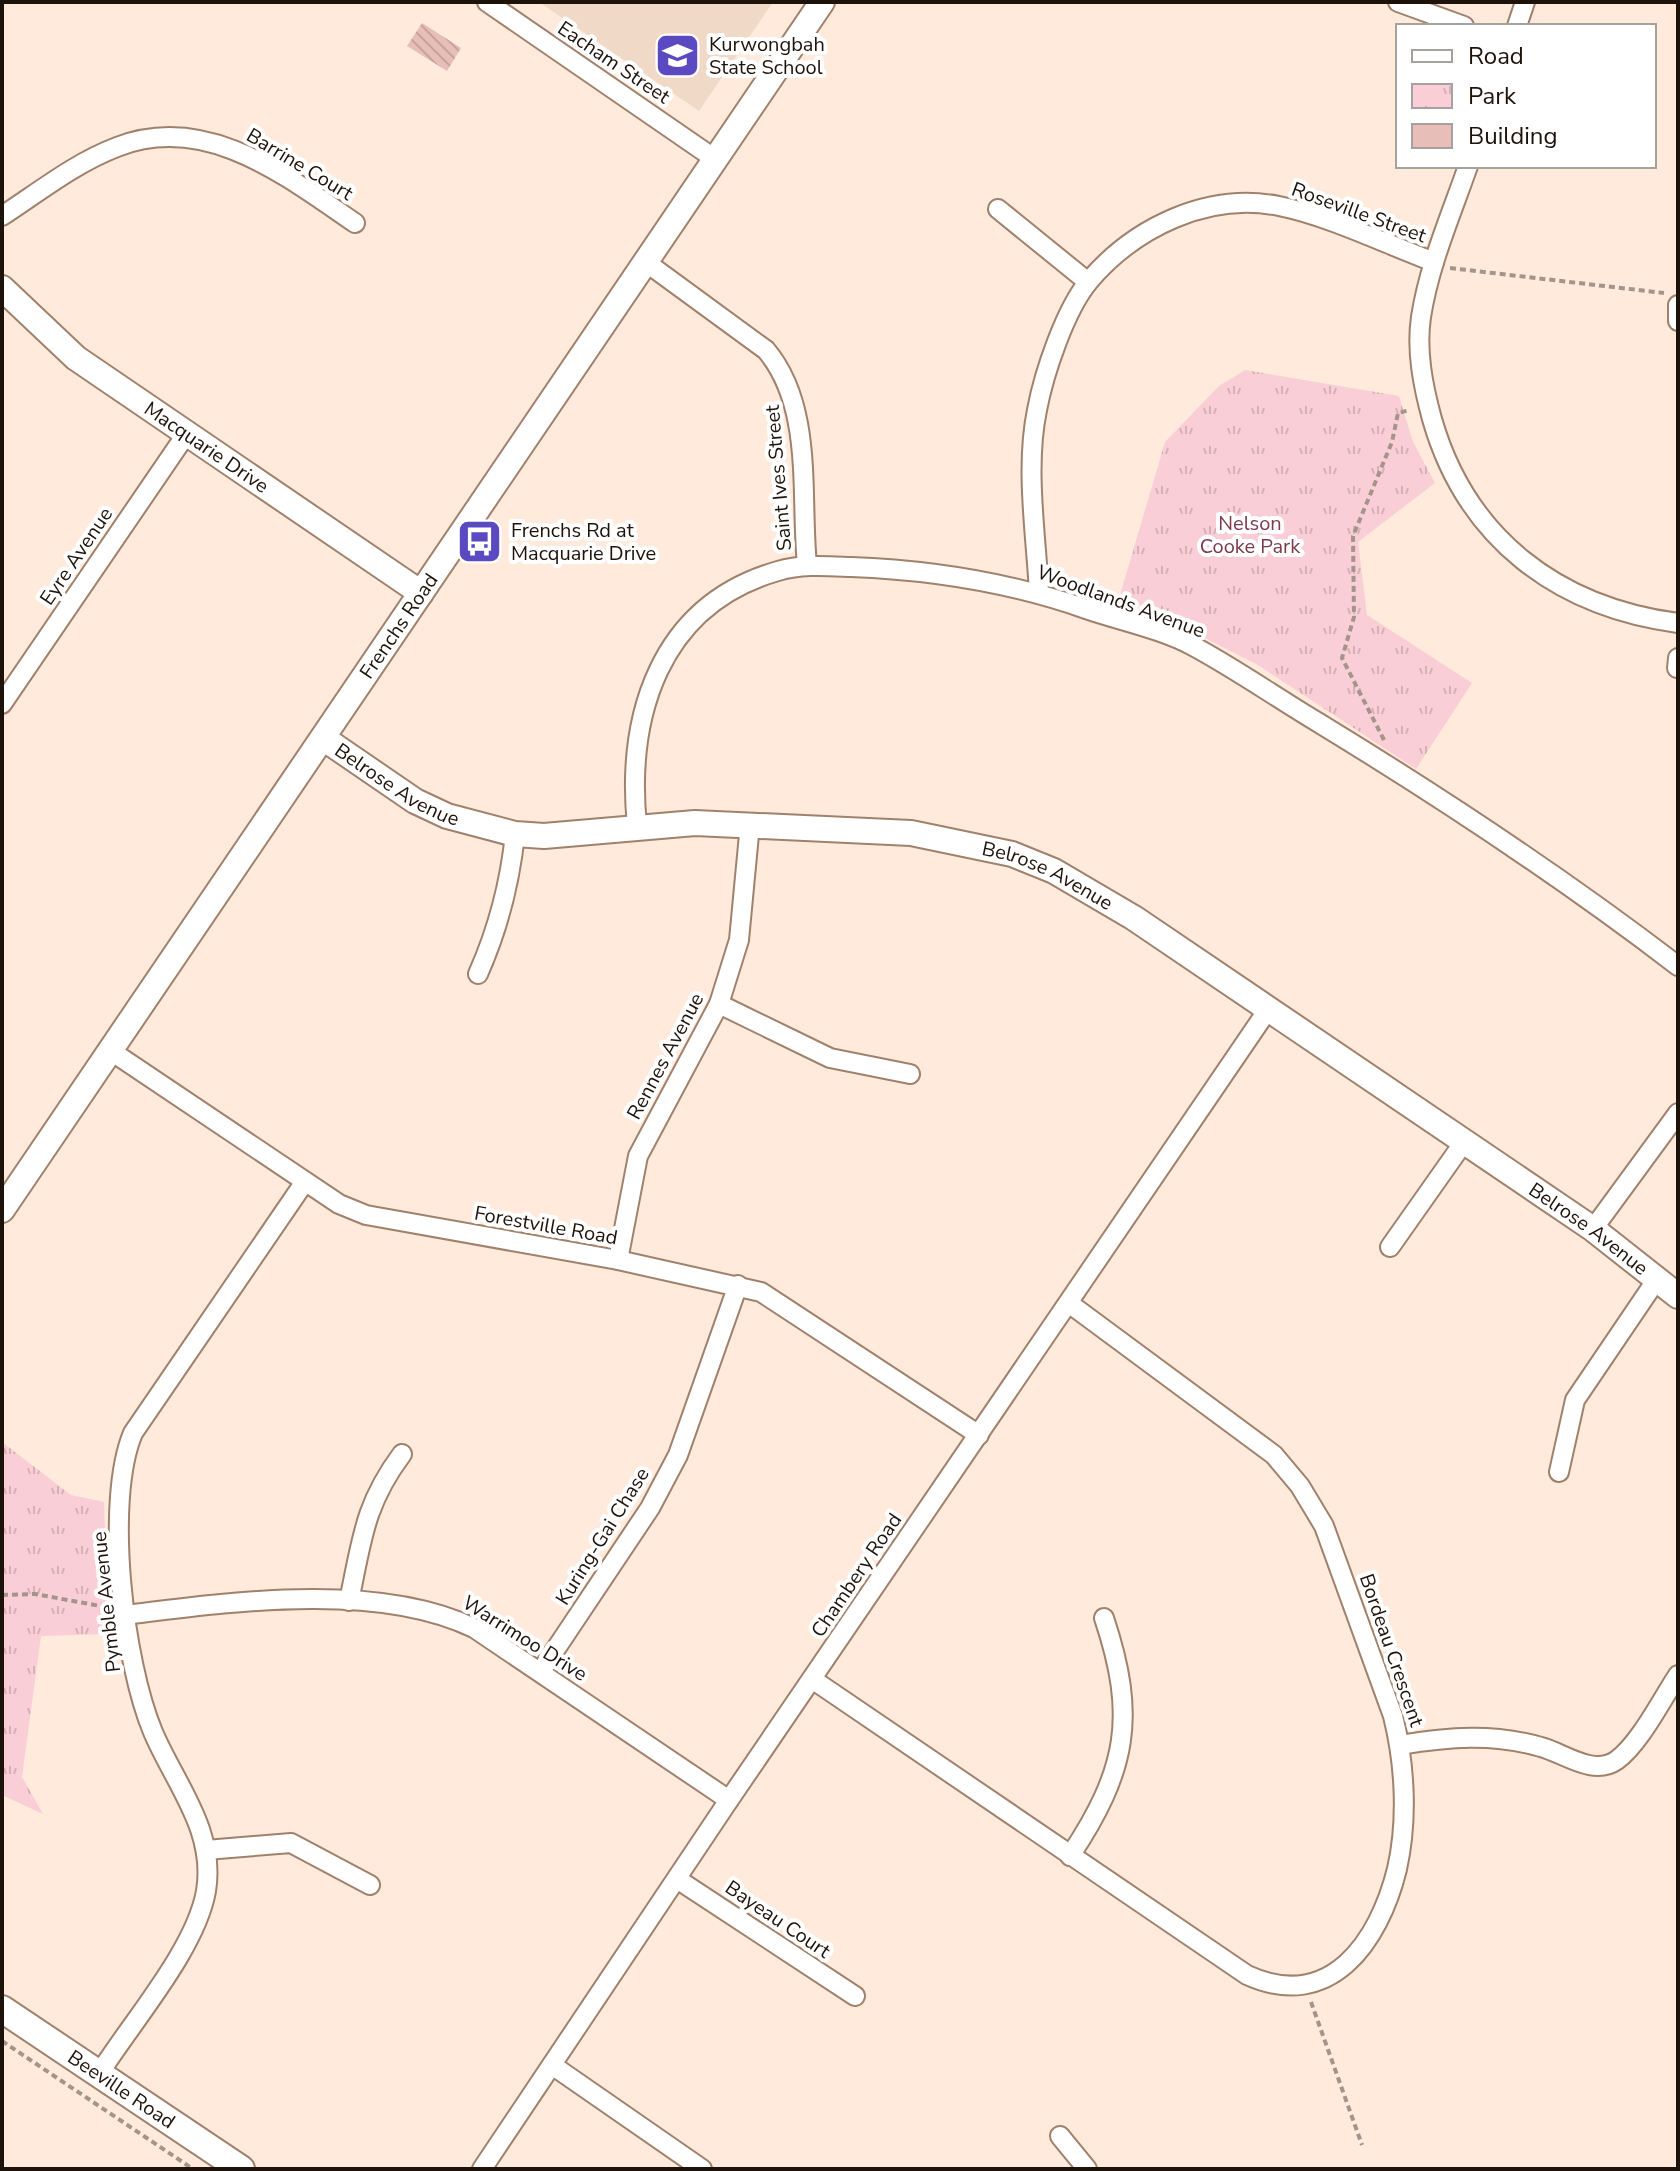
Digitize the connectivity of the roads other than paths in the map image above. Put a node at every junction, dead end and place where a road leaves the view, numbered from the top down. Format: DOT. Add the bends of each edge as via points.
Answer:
graph roads {
  1 [pos="487,2"];
  2 [pos="822,2"];
  3 [pos="1398,2"];
  4 [pos="1525,2"];
  5 [pos="1458,24"];
  6 [pos="1518,24"];
  7 [pos="715,159"];
  8 [pos="1467,168"];
  9 [pos="998,209"];
  10 [pos="2,216"];
  11 [pos="355,223"];
  12 [pos="1434,262"];
  13 [pos="647,263"];
  14 [pos="1088,282"];
  15 [pos="2,288"];
  16 [pos="1678,305"];
  17 [pos="1678,321"];
  18 [pos="187,433"];
  19 [pos="807,565"];
  20 [pos="421,593"];
  21 [pos="1039,593"];
  22 [pos="1678,623"];
  23 [pos="1678,658"];
  24 [pos="1677,668"];
  25 [pos="2,704"];
  26 [pos="323,738"];
  27 [pos="750,824"];
  28 [pos="637,826"];
  29 [pos="515,834"];
  30 [pos="1678,966"];
  31 [pos="478,974"];
  32 [pos="719,1004"];
  33 [pos="1269,1008"];
  34 [pos="111,1051"];
  35 [pos="910,1074"];
  36 [pos="1678,1113"];
  37 [pos="1464,1142"];
  38 [pos="304,1183"];
  39 [pos="2,1210"];
  40 [pos="1593,1229"];
  41 [pos="1390,1247"];
  42 [pos="618,1260"];
  43 [pos="1657,1279"];
  44 [pos="738,1285"];
  45 [pos="1678,1296"];
  46 [pos="1070,1304"];
  47 [pos="979,1435"];
  48 [pos="402,1454"];
  49 [pos="1559,1472"];
  50 [pos="349,1601"];
  51 [pos="125,1615"];
  52 [pos="1104,1618"];
  53 [pos="541,1671"];
  54 [pos="1678,1675"];
  55 [pos="812,1679"];
  56 [pos="1400,1745"];
  57 [pos="729,1800"];
  58 [pos="206,1850"];
  59 [pos="1070,1856"];
  60 [pos="677,1879"];
  61 [pos="370,1885"];
  62 [pos="855,1996"];
  63 [pos="2,2009"];
  64 [pos="552,2065"];
  65 [pos="99,2074"];
  66 [pos="1060,2136"];
  67 [pos="241,2169"];
  68 [pos="482,2169"];
  69 [pos="702,2169"];
  70 [pos="1087,2169"];
  1 -- 7 [label="street, Eacham Street"];
  2 -- 7 [label="street, Frenchs Road"];
  3 -- 5 [label="street"];
  4 -- 6 [label="street"];
  7 -- 13 [label="street, Frenchs Road"];
  8 -- 12 [label="street"];
  9 -- 14 [label="street"];
  10 -- 11 [label="street, Barrine Court" via="76,167 119,146 167,137 212,141 252,157"];
  12 -- 14 [label="street, Roseville Street" via="1278,206 1215,204 1155,226"];
  12 -- 22 [label="street" via="1421,318 1428,404 1455,480 1474,511 1500,541 1564,589 1640,618"];
  13 -- 19 [label="street, Saint Ives Street" via="766,350 782,368 798,421"];
  13 -- 20 [label="street, Frenchs Road"];
  14 -- 21 [label="street, Roseville Street" via="1051,361 1036,411 1032,456"];
  15 -- 18 [label="street, Macquarie Drive" via="76,358"];
  16 -- 17 [label="street"];
  18 -- 20 [label="street, Macquarie Drive"];
  18 -- 25 [label="street, Eyre Avenue"];
  19 -- 21 [label="street, Woodlands Avenue" via="959,574"];
  19 -- 28 [label="street, Woodlands Avenue" via="749,581 717,600 667,653 642,709 633,775"];
  20 -- 26 [label="street, Frenchs Road"];
  21 -- 30 [label="street, Woodlands Avenue" via="1191,645 1384,763 1599,906"];
  23 -- 24 [label="street"];
  26 -- 29 [label="street, Belrose Avenue" via="415,801"];
  26 -- 34 [label="street, Frenchs Road"];
  27 -- 28 [label="street, Belrose Avenue"];
  27 -- 32 [label="street, Rennes Avenue" via="739,940"];
  27 -- 33 [label="street, Belrose Avenue" via="911,833 1012,854 1093,892"];
  28 -- 29 [label="street, Belrose Avenue"];
  29 -- 31 [label="street" via="511,871"];
  32 -- 35 [label="street" via="830,1058"];
  32 -- 42 [label="street, Rennes Avenue" via="638,1156"];
  33 -- 37 [label="street, Belrose Avenue"];
  33 -- 46 [label="street, Chambery Road"];
  34 -- 38 [label="street, Forestville Road"];
  34 -- 39 [label="street, Frenchs Road"];
  36 -- 40 [label="street"];
  37 -- 40 [label="street, Belrose Avenue"];
  37 -- 41 [label="street"];
  38 -- 42 [label="street, Forestville Road" via="366,1215"];
  38 -- 51 [label="street, Pymble Avenue" via="124,1453 118,1499"];
  40 -- 43 [label="street, Belrose Avenue"];
  42 -- 44 [label="street, Forestville Road"];
  43 -- 45 [label="street, Belrose Avenue"];
  43 -- 49 [label="street" via="1575,1400"];
  44 -- 47 [label="street, Forestville Road" via="784,1305"];
  44 -- 53 [label="street, Kuring-Gai Chase" via="678,1455 650,1508"];
  46 -- 47 [label="street, Chambery Road"];
  46 -- 56 [label="street, Bordeau Crescent" via="1238,1425 1300,1486 1338,1560"];
  47 -- 55 [label="street, Chambery Road"];
  48 -- 50 [label="street" via="370,1507"];
  50 -- 51 [label="street, Warrimoo Drive" via="242,1601"];
  50 -- 53 [label="street, Warrimoo Drive" via="451,1617"];
  51 -- 58 [label="street, Pymble Avenue" via="129,1657 146,1711 198,1820"];
  52 -- 59 [label="street" via="1123,1690 1120,1755 1107,1795"];
  53 -- 57 [label="street, Warrimoo Drive"];
  54 -- 56 [label="street" via="1627,1751 1605,1765 1499,1738 1447,1737"];
  55 -- 57 [label="street, Chambery Road"];
  55 -- 59 [label="street, Bordeau Crescent"];
  56 -- 59 [label="street, Bordeau Crescent" via="1397,1867 1386,1905 1347,1966 1325,1979 1265,1983 1247,1975"];
  57 -- 60 [label="street, Chambery Road"];
  58 -- 61 [label="street" via="291,1843"];
  58 -- 65 [label="street, Pymble Avenue" via="201,1914"];
  60 -- 62 [label="street, Bayeau Court"];
  60 -- 64 [label="street, Chambery Road"];
  63 -- 65 [label="main road, Beeville Road"];
  64 -- 68 [label="street, Chambery Road"];
  64 -- 69 [label="street"];
  65 -- 67 [label="main road, Beeville Road"];
  66 -- 70 [label="street"];
}
